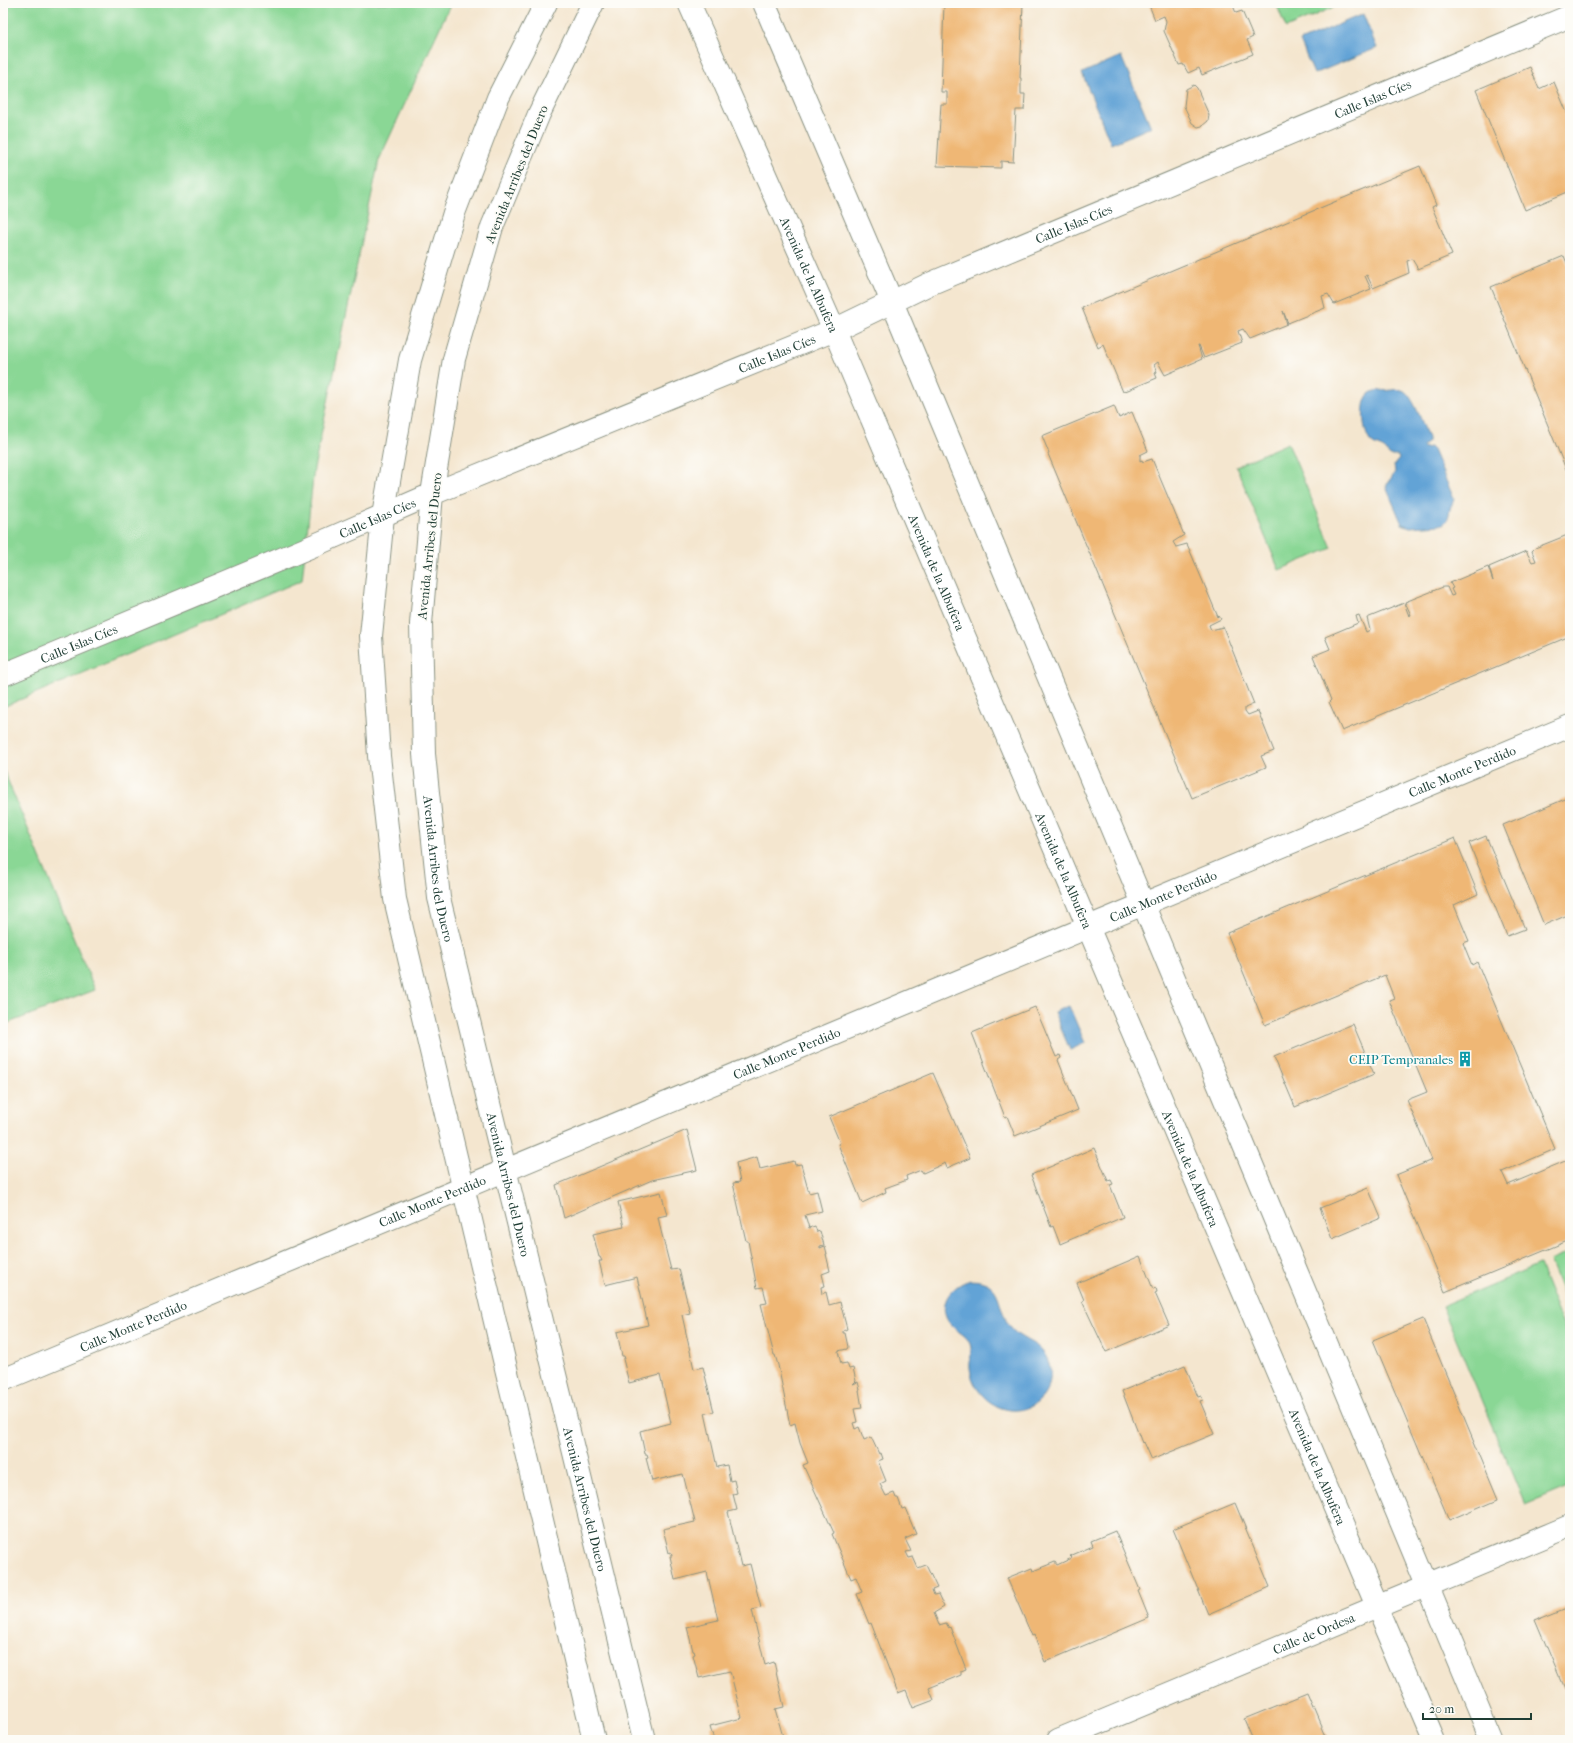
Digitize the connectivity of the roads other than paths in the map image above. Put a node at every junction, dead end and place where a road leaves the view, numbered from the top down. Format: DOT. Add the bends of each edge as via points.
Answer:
graph roads {
  1 [pos="546,3"];
  2 [pos="593,3"];
  3 [pos="689,3"];
  4 [pos="764,3"];
  5 [pos="1570,16"];
  6 [pos="892,302"];
  7 [pos="834,330"];
  8 [pos="432,494"];
  9 [pos="383,516"];
  10 [pos="3,675"];
  11 [pos="1570,726"];
  12 [pos="1144,905"];
  13 [pos="1088,927"];
  14 [pos="506,1171"];
  15 [pos="462,1189"];
  16 [pos="3,1380"];
  17 [pos="1570,1526"];
  18 [pos="1428,1586"];
  19 [pos="1378,1606"];
  20 [pos="594,1740"];
  21 [pos="644,1740"];
  22 [pos="1058,1740"];
  23 [pos="1434,1740"];
  24 [pos="1492,1740"];
  1 -- 9 [label="street" via="498,98 454,213 410,360"];
  2 -- 8 [label="street, Avenida Arribes del Duero" via="539,114 492,227 454,359"];
  3 -- 7 [label="street, Avenida de la Albufera"];
  4 -- 6 [label="street"];
  5 -- 6 [label="street, Calle Islas Cíes" via="934,282"];
  6 -- 7 [label="street, Calle Islas Cíes"];
  6 -- 12 [label="street"];
  7 -- 8 [label="street, Calle Islas Cíes"];
  7 -- 13 [label="street, Avenida de la Albufera"];
  8 -- 9 [label="street, Calle Islas Cíes"];
  8 -- 14 [label="street, Avenida Arribes del Duero" via="421,624 424,754 439,898"];
  9 -- 10 [label="street, Calle Islas Cíes"];
  9 -- 15 [label="street" via="371,636 379,756 395,899"];
  11 -- 12 [label="street, Calle Monte Perdido"];
  12 -- 13 [label="street, Calle Monte Perdido"];
  12 -- 18 [label="street"];
  13 -- 14 [label="street, Calle Monte Perdido"];
  13 -- 19 [label="street, Avenida de la Albufera"];
  14 -- 15 [label="street, Calle Monte Perdido"];
  14 -- 21 [label="street, Avenida Arribes del Duero"];
  15 -- 16 [label="street, Calle Monte Perdido"];
  15 -- 20 [label="street"];
  17 -- 18 [label="street, Calle de Ordesa"];
  18 -- 19 [label="street, Calle de Ordesa"];
  18 -- 24 [label="street"];
  19 -- 22 [label="street, Calle de Ordesa"];
  19 -- 23 [label="street, Avenida de la Albufera"];
}
